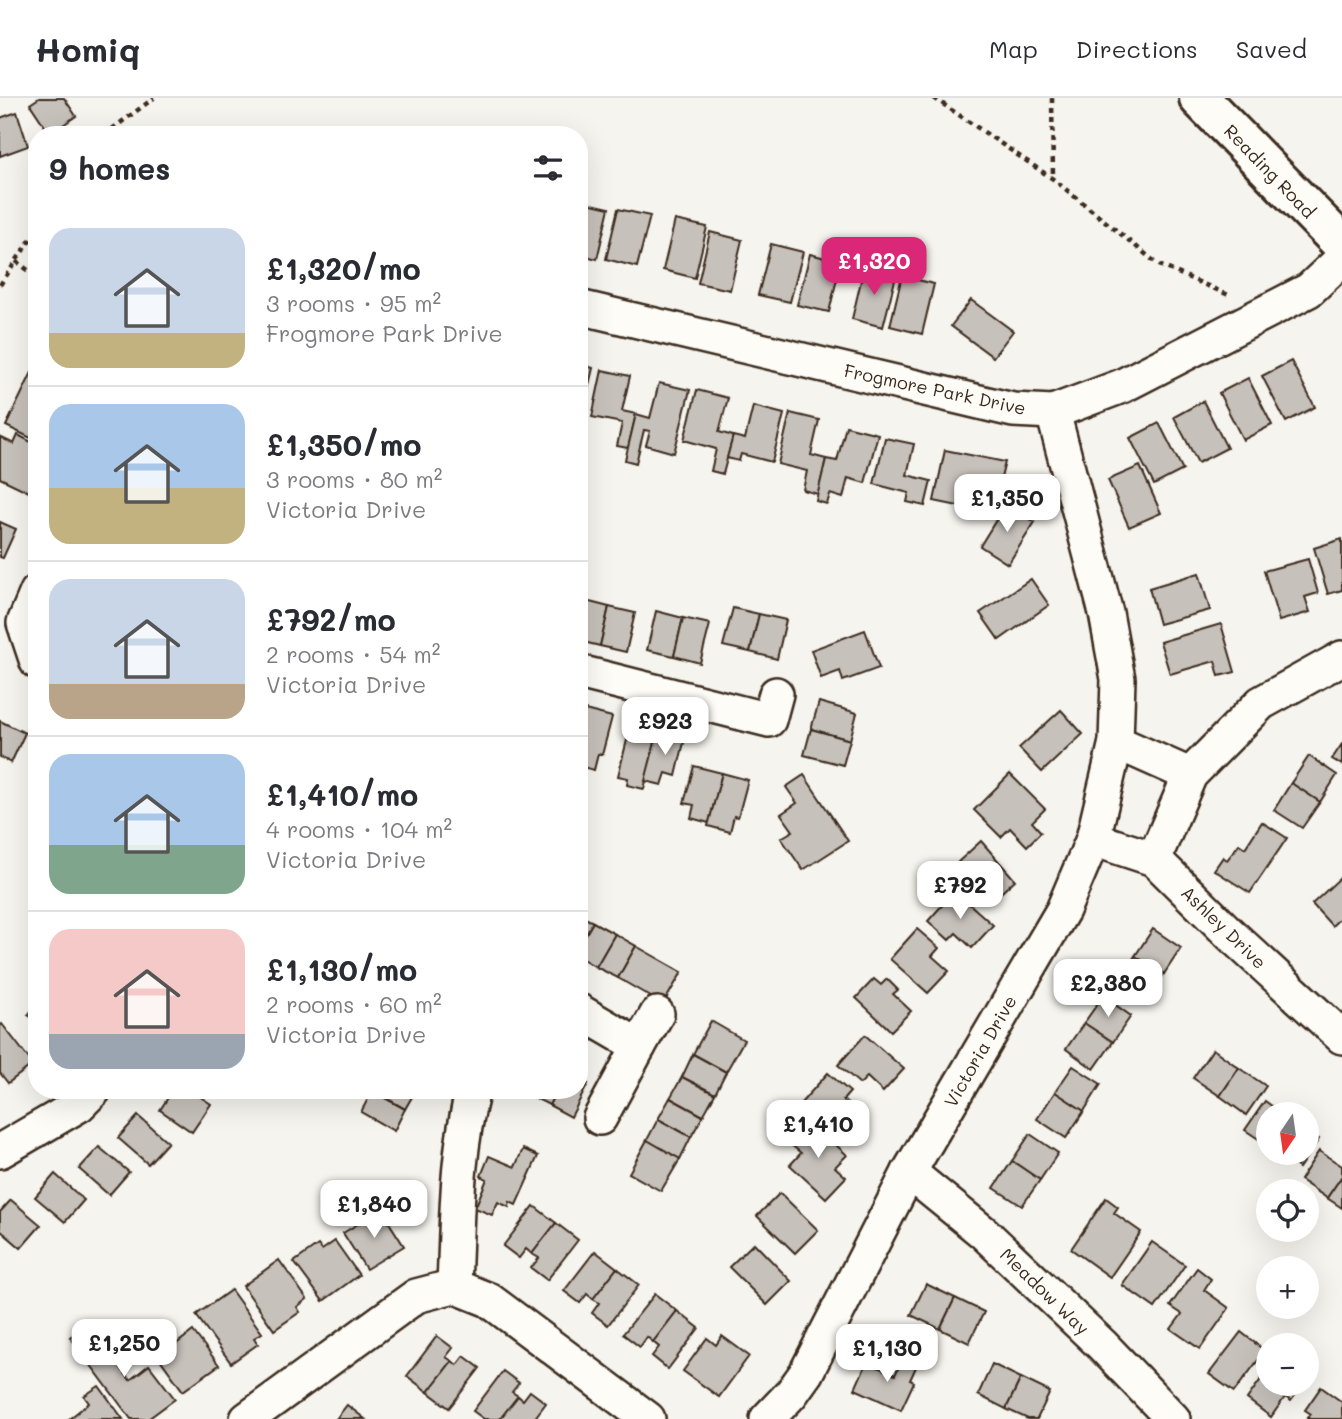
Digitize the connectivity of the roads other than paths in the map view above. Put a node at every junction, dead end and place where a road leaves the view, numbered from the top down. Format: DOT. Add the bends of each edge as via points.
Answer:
graph roads {
  1 [pos="1199,98"];
  2 [pos="1342,244"];
  3 [pos="1342,259"];
  4 [pos="588,309"];
  5 [pos="1053,412"];
  6 [pos="28,614"];
  7 [pos="28,635"];
  8 [pos="1342,658"];
  9 [pos="588,674"];
  10 [pos="769,720"];
  11 [pos="1116,742"];
  12 [pos="1190,775"];
  13 [pos="1093,839"];
  14 [pos="1154,859"];
  15 [pos="657,1014"];
  16 [pos="588,1017"];
  17 [pos="1342,1037"];
  18 [pos="639,1046"];
  19 [pos="85,1099"];
  20 [pos="470,1099"];
  21 [pos="600,1118"];
  22 [pos="0,1151"];
  23 [pos="909,1172"];
  24 [pos="454,1286"];
  25 [pos="247,1419"];
  26 [pos="648,1419"];
  27 [pos="766,1419"];
  28 [pos="1173,1419"];
  1 -- 2 [label="main road, Reading Road"];
  3 -- 5 [label="street, Frogmore Park Drive" via="1309,290 1122,386"];
  4 -- 5 [label="street, Frogmore Park Drive" via="1013,410"];
  5 -- 11 [label="street, Victoria Drive" via="1106,613 1118,679"];
  6 -- 7 [label="street" via="24,623"];
  8 -- 12 [label="street" via="1261,703"];
  9 -- 10 [label="street"];
  11 -- 12 [label="street"];
  11 -- 13 [label="street, Victoria Drive"];
  12 -- 14 [label="street"];
  13 -- 14 [label="street, Ashley Drive"];
  13 -- 23 [label="street, Victoria Drive" via="1063,910"];
  14 -- 17 [label="street, Ashley Drive"];
  15 -- 18 [label="street"];
  16 -- 18 [label="street"];
  18 -- 21 [label="street"];
  19 -- 22 [label="street"];
  20 -- 24 [label="street" via="458,1188"];
  23 -- 27 [label="street, Victoria Drive" via="806,1373"];
  23 -- 28 [label="street, Meadow Way" via="984,1233"];
  24 -- 25 [label="street" via="416,1296"];
  24 -- 26 [label="street" via="489,1300"];
}
